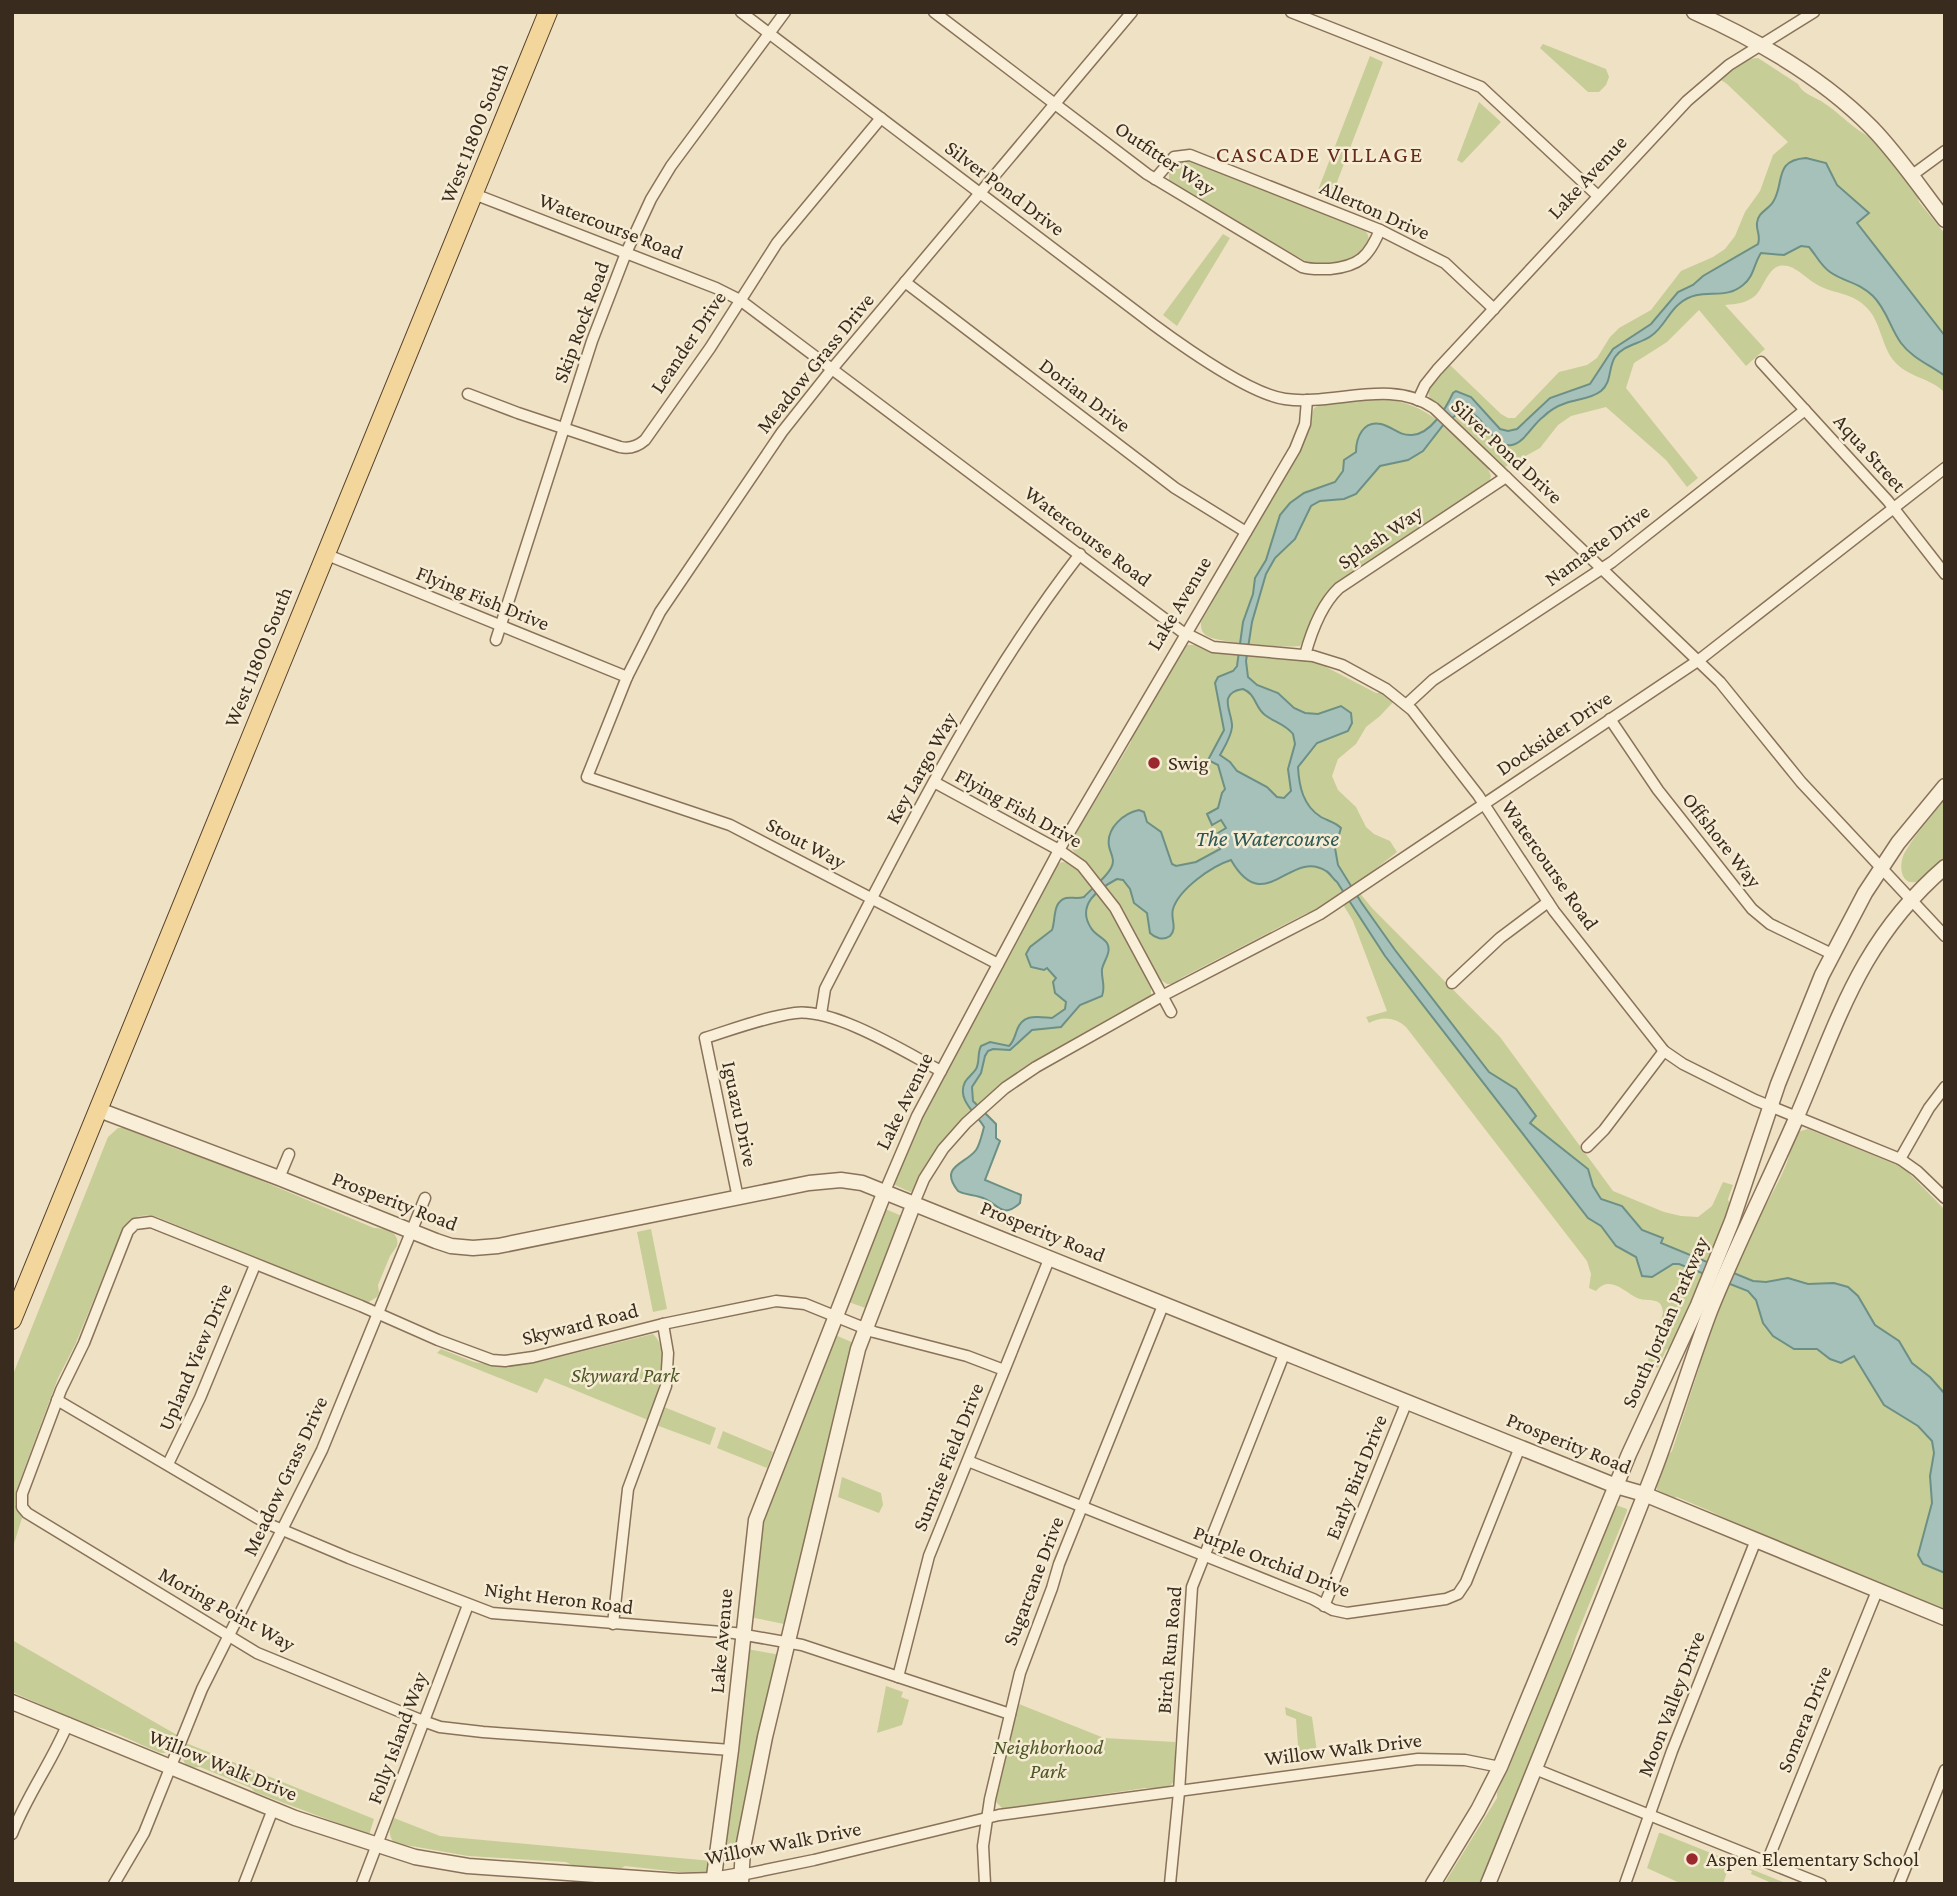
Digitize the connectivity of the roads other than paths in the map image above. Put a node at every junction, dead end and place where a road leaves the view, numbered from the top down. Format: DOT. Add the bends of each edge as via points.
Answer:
graph roads {
  1 [pos="548,12"];
  2 [pos="741,12"];
  3 [pos="785,12"];
  4 [pos="934,12"];
  5 [pos="1132,12"];
  6 [pos="1291,12"];
  7 [pos="1694,12"];
  8 [pos="1814,12"];
  9 [pos="769,34"];
  10 [pos="1760,45"];
  11 [pos="1055,103"];
  12 [pos="881,118"];
  13 [pos="1945,151"];
  14 [pos="1911,176"];
  15 [pos="1156,180"];
  16 [pos="980,193"];
  17 [pos="474,194"];
  18 [pos="1598,196"];
  19 [pos="1945,220"];
  20 [pos="1380,230"];
  21 [pos="626,253"];
  22 [pos="905,282"];
  23 [pos="740,300"];
  24 [pos="1494,309"];
  25 [pos="1761,362"];
  26 [pos="832,369"];
  27 [pos="468,394"];
  28 [pos="1307,400"];
  29 [pos="1418,400"];
  30 [pos="1805,410"];
  31 [pos="564,429"];
  32 [pos="1945,468"];
  33 [pos="1506,477"];
  34 [pos="1893,508"];
  35 [pos="1246,532"];
  36 [pos="325,554"];
  37 [pos="1080,554"];
  38 [pos="1602,568"];
  39 [pos="1945,574"];
  40 [pos="501,626"];
  41 [pos="1186,633"];
  42 [pos="496,640"];
  43 [pos="1305,655"];
  44 [pos="1699,660"];
  45 [pos="627,677"];
  46 [pos="1407,704"];
  47 [pos="1610,719"];
  48 [pos="587,777"];
  49 [pos="934,782"];
  50 [pos="1945,786"];
  51 [pos="1484,804"];
  52 [pos="1059,850"];
  53 [pos="1945,867"];
  54 [pos="1882,868"];
  55 [pos="1911,899"];
  56 [pos="871,900"];
  57 [pos="1548,902"];
  58 [pos="1945,936"];
  59 [pos="1832,954"];
  60 [pos="998,964"];
  61 [pos="1452,984"];
  62 [pos="1163,996"];
  63 [pos="1171,1012"];
  64 [pos="821,1014"];
  65 [pos="1664,1051"];
  66 [pos="941,1071"];
  67 [pos="1945,1087"];
  68 [pos="1770,1107"];
  69 [pos="99,1110"];
  70 [pos="1796,1117"];
  71 [pos="1587,1147"];
  72 [pos="289,1154"];
  73 [pos="1900,1159"];
  74 [pos="279,1178"];
  75 [pos="885,1191"];
  76 [pos="425,1198"];
  77 [pos="738,1198"];
  78 [pos="1945,1198"];
  79 [pos="915,1203"];
  80 [pos="135,1224"];
  81 [pos="412,1232"];
  82 [pos="1731,1241"];
  83 [pos="1050,1257"];
  84 [pos="255,1265"];
  85 [pos="1164,1303"];
  86 [pos="1705,1307"];
  87 [pos="377,1314"];
  88 [pos="836,1316"];
  89 [pos="12,1320"];
  90 [pos="663,1324"];
  91 [pos="865,1328"];
  92 [pos="1285,1352"];
  93 [pos="1004,1370"];
  94 [pos="57,1400"];
  95 [pos="1407,1401"];
  96 [pos="1520,1447"];
  97 [pos="968,1461"];
  98 [pos="168,1464"];
  99 [pos="1616,1486"];
  100 [pos="1644,1494"];
  101 [pos="1082,1507"];
  102 [pos="282,1530"];
  103 [pos="1756,1540"];
  104 [pos="1203,1556"];
  105 [pos="1877,1591"];
  106 [pos="468,1605"];
  107 [pos="1324,1605"];
  108 [pos="1945,1618"];
  109 [pos="613,1625"];
  110 [pos="743,1634"];
  111 [pos="229,1636"];
  112 [pos="787,1643"];
  113 [pos="898,1677"];
  114 [pos="12,1702"];
  115 [pos="1010,1714"];
  116 [pos="424,1721"];
  117 [pos="68,1723"];
  118 [pos="731,1750"];
  119 [pos="1500,1766"];
  120 [pos="169,1767"];
  121 [pos="1535,1769"];
  122 [pos="1945,1770"];
  123 [pos="1179,1792"];
  124 [pos="273,1809"];
  125 [pos="1649,1815"];
  126 [pos="986,1819"];
  127 [pos="12,1834"];
  128 [pos="378,1846"];
  129 [pos="1767,1862"];
  130 [pos="595,1879"];
  131 [pos="741,1879"];
  132 [pos="713,1882"];
  133 [pos="114,1884"];
  134 [pos="244,1884"];
  135 [pos="362,1884"];
  136 [pos="985,1884"];
  137 [pos="1170,1884"];
  138 [pos="1433,1884"];
  139 [pos="1488,1884"];
  140 [pos="1625,1884"];
  141 [pos="1821,1884"];
  142 [pos="1899,1884"];
  1 -- 17 [label="main road, West 11800 South"];
  2 -- 9 [label="street, Silver Pond Drive"];
  3 -- 9 [label="street, Skip Rock Road"];
  4 -- 11 [label="street, Outfitter Way"];
  5 -- 11 [label="street, Meadow Grass Drive"];
  6 -- 18 [label="street" via="1481,87"];
  7 -- 10 [label="street"];
  8 -- 10 [label="street, Lake Avenue"];
  9 -- 12 [label="street, Silver Pond Drive"];
  9 -- 21 [label="street, Skip Rock Road" via="671,166"];
  10 -- 14 [label="street" via="1817,79 1872,129"];
  10 -- 18 [label="street, Lake Avenue" via="1702,88"];
  11 -- 15 [label="street, Outfitter Way"];
  11 -- 16 [label="street, Meadow Grass Drive"];
  12 -- 16 [label="street, Silver Pond Drive"];
  12 -- 23 [label="street, Leander Drive" via="777,243"];
  13 -- 14 [label="street"];
  14 -- 19 [label="street"];
  15 -- 20 [label="street, Allerton Drive" via="1174,157 1189,155"];
  15 -- 20 [label="street, Outfitter Way" via="1311,270 1355,264 1368,253"];
  16 -- 22 [label="street, Meadow Grass Drive"];
  16 -- 28 [label="street, Silver Pond Drive" via="1188,349 1263,392"];
  17 -- 21 [label="street, Watercourse Road"];
  17 -- 36 [label="main road, West 11800 South"];
  18 -- 24 [label="street, Lake Avenue"];
  20 -- 24 [label="street, Allerton Drive" via="1450,267"];
  21 -- 23 [label="street, Watercourse Road"];
  21 -- 31 [label="street, Skip Rock Road"];
  22 -- 26 [label="street, Meadow Grass Drive"];
  22 -- 35 [label="street, Dorian Drive" via="1175,488"];
  23 -- 26 [label="street, Watercourse Road"];
  23 -- 31 [label="street, Leander Drive" via="642,443 624,448"];
  24 -- 29 [label="street, Lake Avenue" via="1430,378"];
  25 -- 30 [label="street, Aqua Street"];
  26 -- 37 [label="street, Watercourse Road"];
  26 -- 45 [label="street, Meadow Grass Drive" via="782,432 675,587"];
  27 -- 31 [label="street, Leander Drive"];
  28 -- 29 [label="street, Silver Pond Drive" via="1382,394"];
  28 -- 35 [label="street, Lake Avenue" via="1299,440"];
  29 -- 33 [label="street, Silver Pond Drive" via="1434,408"];
  30 -- 34 [label="street, Aqua Street"];
  30 -- 38 [label="street, Namaste Drive"];
  31 -- 40 [label="street, Skip Rock Road"];
  32 -- 34 [label="street, Docksider Drive"];
  33 -- 38 [label="street, Silver Pond Drive"];
  33 -- 43 [label="street, Splash Way" via="1339,588 1314,629"];
  34 -- 39 [label="street, Aqua Street"];
  34 -- 44 [label="street, Docksider Drive"];
  35 -- 41 [label="street, Lake Avenue"];
  36 -- 40 [label="street, Flying Fish Drive"];
  36 -- 69 [label="main road, West 11800 South"];
  37 -- 41 [label="street, Watercourse Road"];
  37 -- 49 [label="street, Key Largo Way" via="1007,657"];
  38 -- 44 [label="street, Silver Pond Drive"];
  38 -- 46 [label="street, Namaste Drive" via="1433,680"];
  40 -- 42 [label="street, Skip Rock Road"];
  40 -- 45 [label="street, Flying Fish Drive"];
  41 -- 43 [label="street, Watercourse Road" via="1213,647"];
  41 -- 52 [label="street, Lake Avenue"];
  43 -- 46 [label="street, Watercourse Road" via="1342,665"];
  44 -- 47 [label="street, Docksider Drive"];
  44 -- 54 [label="street, Silver Pond Drive" via="1801,782"];
  45 -- 48 [label="street, Meadow Grass Drive"];
  46 -- 51 [label="street, Watercourse Road"];
  47 -- 51 [label="street, Docksider Drive"];
  47 -- 59 [label="street, Offshore Way" via="1658,790 1752,909 1770,924"];
  48 -- 56 [label="street, Stout Way" via="730,825"];
  49 -- 52 [label="street, Flying Fish Drive"];
  49 -- 56 [label="street, Key Largo Way"];
  50 -- 54 [label="street, South Jordan Parkway"];
  51 -- 57 [label="street, Watercourse Road"];
  51 -- 62 [label="street, Docksider Drive" via="1320,914"];
  52 -- 60 [label="street, Lake Avenue"];
  52 -- 62 [label="street, Flying Fish Drive" via="1076,861 1108,898"];
  53 -- 55 [label="street, South Jordan Parkway"];
  54 -- 55 [label="street, Silver Pond Drive"];
  54 -- 59 [label="street, South Jordan Parkway"];
  55 -- 58 [label="street, Silver Pond Drive"];
  55 -- 70 [label="street, South Jordan Parkway" via="1886,928 1857,975"];
  56 -- 60 [label="street, Stout Way"];
  56 -- 64 [label="street, Key Largo Way" via="825,989"];
  57 -- 61 [label="street" via="1500,938"];
  57 -- 65 [label="street, Watercourse Road"];
  59 -- 68 [label="street, South Jordan Parkway"];
  60 -- 66 [label="street, Lake Avenue"];
  62 -- 63 [label="street, Flying Fish Drive"];
  62 -- 79 [label="street" via="1036,1067 988,1102 933,1163"];
  64 -- 66 [label="street"];
  64 -- 77 [label="street, Iguazu Drive" via="796,1013 705,1038"];
  65 -- 68 [label="street, Watercourse Road"];
  65 -- 71 [label="street"];
  66 -- 75 [label="street, Lake Avenue"];
  67 -- 73 [label="street"];
  68 -- 70 [label="street, Watercourse Road"];
  68 -- 82 [label="street, South Jordan Parkway"];
  69 -- 74 [label="street, Prosperity Road"];
  69 -- 89 [label="main road, West 11800 South"];
  70 -- 73 [label="street, Watercourse Road"];
  70 -- 82 [label="street, South Jordan Parkway"];
  72 -- 74 [label="street"];
  73 -- 78 [label="street, Watercourse Road"];
  74 -- 81 [label="street, Prosperity Road"];
  75 -- 77 [label="street, Prosperity Road" via="830,1180"];
  75 -- 79 [label="street, Prosperity Road"];
  75 -- 88 [label="street, Lake Avenue"];
  76 -- 81 [label="street, Meadow Grass Drive"];
  77 -- 81 [label="street, Prosperity Road" via="485,1248 451,1246"];
  79 -- 83 [label="street, Prosperity Road"];
  79 -- 91 [label="street"];
  80 -- 84 [label="street, Skyward Road" via="151,1222"];
  80 -- 94 [label="street, Moring Point Way" via="126,1235"];
  81 -- 87 [label="street, Meadow Grass Drive"];
  82 -- 86 [label="street, South Jordan Parkway"];
  83 -- 85 [label="street, Prosperity Road"];
  83 -- 93 [label="street, Sunrise Field Drive"];
  84 -- 87 [label="street, Skyward Road"];
  84 -- 98 [label="street, Upland View Drive"];
  85 -- 92 [label="street, Prosperity Road"];
  85 -- 101 [label="street, Sugarcane Drive"];
  86 -- 99 [label="street, South Jordan Parkway"];
  86 -- 100 [label="street, South Jordan Parkway"];
  87 -- 90 [label="street, Skyward Road" via="468,1352 505,1361"];
  87 -- 102 [label="street, Meadow Grass Drive" via="322,1450"];
  88 -- 90 [label="street, Skyward Road" via="805,1304 776,1301"];
  88 -- 91 [label="street, Skyward Road"];
  88 -- 110 [label="street, Lake Avenue" via="756,1520"];
  90 -- 109 [label="street" via="668,1353 666,1386 628,1489"];
  91 -- 93 [label="street, Skyward Road"];
  91 -- 112 [label="street"];
  92 -- 95 [label="street, Prosperity Road"];
  92 -- 104 [label="street, Birch Run Road"];
  93 -- 97 [label="street, Sunrise Field Drive"];
  94 -- 98 [label="street, Night Heron Road"];
  94 -- 111 [label="street, Moring Point Way" via="22,1493 24,1511"];
  95 -- 96 [label="street, Prosperity Road"];
  95 -- 107 [label="street, Early Bird Drive"];
  96 -- 99 [label="street, Prosperity Road"];
  96 -- 107 [label="street, Purple Orchid Drive" via="1458,1594 1347,1613"];
  97 -- 101 [label="street, Purple Orchid Drive"];
  97 -- 113 [label="street, Sunrise Field Drive" via="929,1556"];
  98 -- 102 [label="street, Night Heron Road"];
  99 -- 100 [label="street, Prosperity Road"];
  99 -- 119 [label="street, South Jordan Parkway"];
  100 -- 103 [label="street, Prosperity Road"];
  100 -- 121 [label="street, South Jordan Parkway"];
  101 -- 104 [label="street, Purple Orchid Drive"];
  101 -- 115 [label="street, Sugarcane Drive" via="1024,1658"];
  102 -- 106 [label="street, Night Heron Road"];
  102 -- 111 [label="street, Meadow Grass Drive"];
  103 -- 105 [label="street, Prosperity Road"];
  103 -- 125 [label="street, Moon Valley Drive"];
  104 -- 107 [label="street, Purple Orchid Drive"];
  104 -- 123 [label="street, Birch Run Road" via="1190,1596"];
  105 -- 108 [label="street, Prosperity Road"];
  105 -- 129 [label="street, Somera Drive"];
  106 -- 109 [label="street, Night Heron Road" via="492,1613"];
  106 -- 116 [label="street, Folly Island Way"];
  109 -- 110 [label="street, Night Heron Road"];
  110 -- 112 [label="street, Night Heron Road"];
  110 -- 118 [label="street, Lake Avenue"];
  111 -- 116 [label="street, Moring Point Way" via="265,1657"];
  111 -- 120 [label="street, Meadow Grass Drive"];
  112 -- 113 [label="street, Night Heron Road"];
  112 -- 131 [label="street" via="757,1774"];
  113 -- 115 [label="street, Night Heron Road"];
  114 -- 117 [label="street, Willow Walk Drive"];
  115 -- 126 [label="street, Sugarcane Drive"];
  116 -- 118 [label="street, Moring Point Way" via="482,1732"];
  116 -- 128 [label="street, Folly Island Way"];
  117 -- 120 [label="street, Willow Walk Drive"];
  117 -- 127 [label="street"];
  118 -- 132 [label="street, Lake Avenue"];
  119 -- 123 [label="street, Willow Walk Drive" via="1418,1759"];
  119 -- 138 [label="street, South Jordan Parkway"];
  120 -- 124 [label="street, Willow Walk Drive"];
  120 -- 133 [label="street, Meadow Grass Drive" via="144,1833"];
  121 -- 125 [label="street"];
  121 -- 139 [label="street, South Jordan Parkway"];
  122 -- 142 [label="street"];
  123 -- 126 [label="street, Willow Walk Drive"];
  123 -- 137 [label="street, Birch Run Road"];
  124 -- 128 [label="street, Willow Walk Drive"];
  124 -- 134 [label="street"];
  125 -- 129 [label="street"];
  125 -- 140 [label="street, Moon Valley Drive"];
  126 -- 131 [label="street, Willow Walk Drive"];
  126 -- 136 [label="street, Sugarcane Drive"];
  128 -- 130 [label="street, Willow Walk Drive" via="460,1865"];
  128 -- 135 [label="street, Folly Island Way"];
  129 -- 141 [label="street"];
  130 -- 132 [label="street, Willow Walk Drive"];
  131 -- 132 [label="street, Willow Walk Drive"];
}
